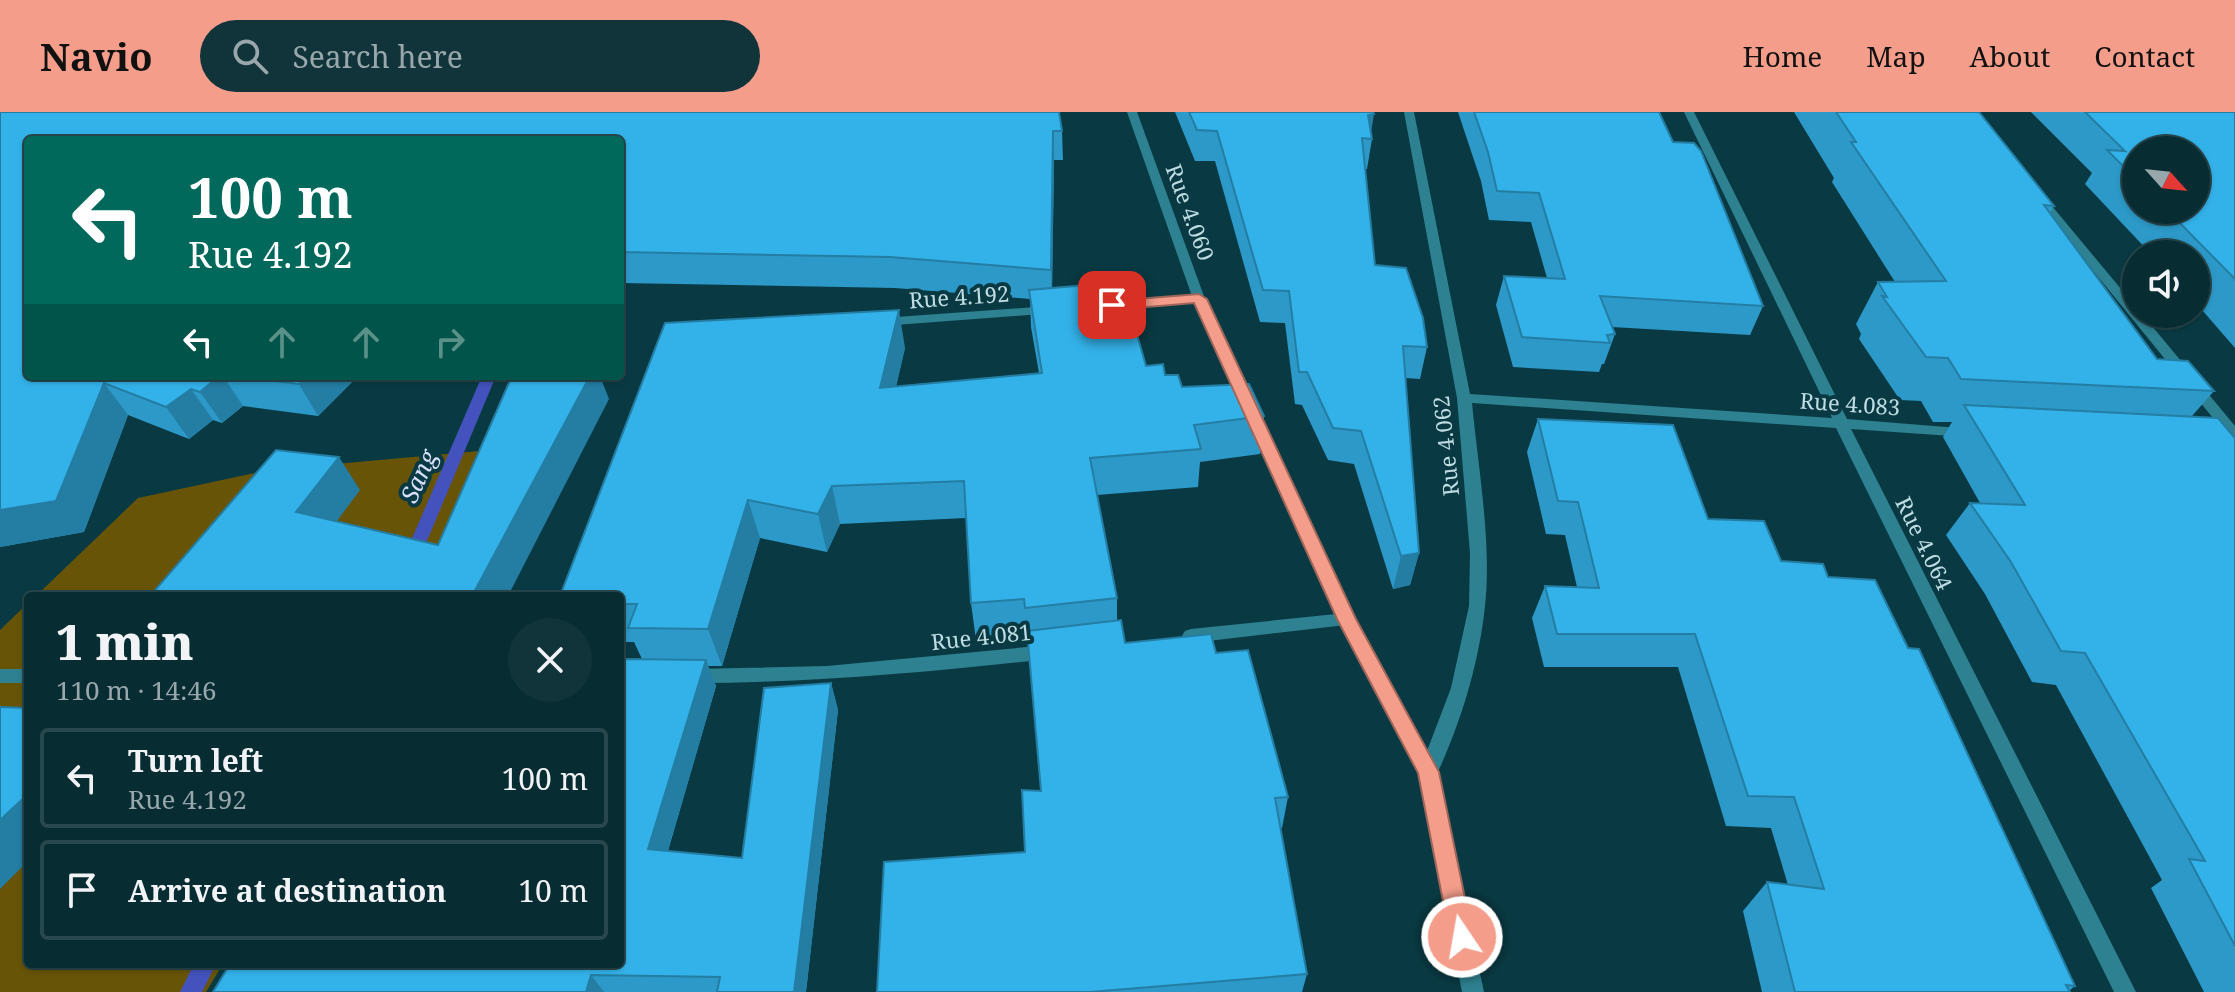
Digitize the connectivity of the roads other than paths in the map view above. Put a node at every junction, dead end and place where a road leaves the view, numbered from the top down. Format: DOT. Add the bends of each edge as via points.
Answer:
graph roads {
  1 [pos="1132,112"];
  2 [pos="1409,112"];
  3 [pos="1689,112"];
  4 [pos="2027,183"];
  5 [pos="1199,299"];
  6 [pos="1093,307"];
  7 [pos="1062,309"];
  8 [pos="865,322"];
  9 [pos="1464,398"];
  10 [pos="1843,425"];
  11 [pos="1977,433"];
  12 [pos="2235,436"];
  13 [pos="1346,619"];
  14 [pos="1175,638"];
  15 [pos="1067,650"];
  16 [pos="679,675"];
  17 [pos="0,676"];
  18 [pos="24,676"];
  19 [pos="1428,772"];
  20 [pos="1473,992"];
  21 [pos="2125,992"];
  1 -- 5 [label="street, Rue 4.060"];
  2 -- 9 [label="street, Rue 4.062"];
  3 -- 10 [label="street, Rue 4.064"];
  4 -- 12 [label="street"];
  5 -- 6 [label="street"];
  5 -- 13 [label="street, Rue 4.060"];
  7 -- 8 [label="street, Rue 4.192"];
  9 -- 10 [label="street, Rue 4.083"];
  9 -- 19 [label="street, Rue 4.062" via="1478,553 1477,606 1460,688"];
  10 -- 11 [label="street, Rue 4.083"];
  10 -- 21 [label="street, Rue 4.064"];
  13 -- 14 [label="street"];
  13 -- 19 [label="street, Rue 4.060"];
  15 -- 16 [label="street, Rue 4.081" via="866,672"];
  17 -- 18 [label="street"];
  19 -- 20 [label="street, Rue 4.060"];
}
